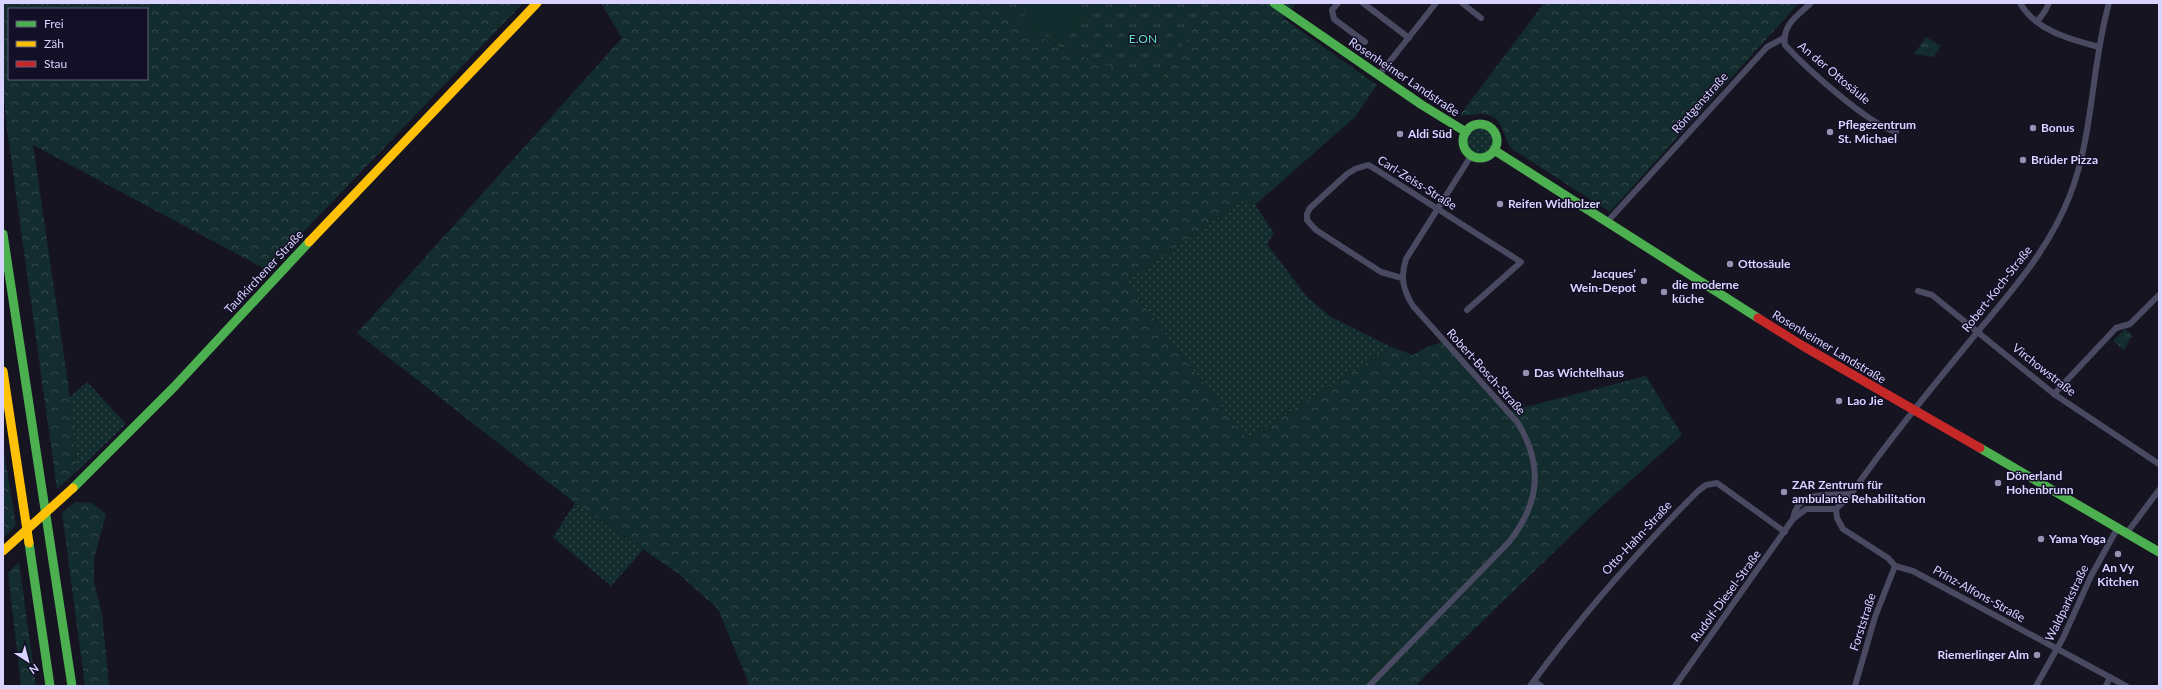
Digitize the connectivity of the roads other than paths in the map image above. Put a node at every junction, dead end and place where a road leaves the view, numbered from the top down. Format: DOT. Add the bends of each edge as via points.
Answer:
graph roads {
  1 [pos="537,3"];
  2 [pos="1274,3"];
  3 [pos="1338,3"];
  4 [pos="1363,3"];
  5 [pos="1436,3"];
  6 [pos="1462,3"];
  7 [pos="1811,3"];
  8 [pos="2020,3"];
  9 [pos="2049,3"];
  10 [pos="2109,3"];
  11 [pos="1482,18"];
  12 [pos="2037,22"];
  13 [pos="1409,38"];
  14 [pos="1784,38"];
  15 [pos="1365,42"];
  16 [pos="2099,47"];
  17 [pos="1379,75"];
  18 [pos="1466,132"];
  19 [pos="1896,132"];
  20 [pos="1494,150"];
  21 [pos="1471,156"];
  22 [pos="1437,208"];
  23 [pos="1607,222"];
  24 [pos="3,234"];
  25 [pos="1402,278"];
  26 [pos="1918,291"];
  27 [pos="2159,295"];
  28 [pos="1467,310"];
  29 [pos="1978,332"];
  30 [pos="3,371"];
  31 [pos="2054,394"];
  32 [pos="1913,411"];
  33 [pos="2159,464"];
  34 [pos="2159,490"];
  35 [pos="1851,494"];
  36 [pos="1836,509"];
  37 [pos="1793,519"];
  38 [pos="2117,529"];
  39 [pos="1785,532"];
  40 [pos="2126,534"];
  41 [pos="3,550"];
  42 [pos="2159,552"];
  43 [pos="1895,566"];
  44 [pos="2058,649"];
  45 [pos="2110,678"];
  46 [pos="1532,684"];
  47 [pos="50,686"];
  48 [pos="72,686"];
  49 [pos="1369,686"];
  50 [pos="1541,686"];
  51 [pos="1675,686"];
  52 [pos="1854,686"];
  53 [pos="2036,686"];
  54 [pos="2106,686"];
  55 [pos="2126,686"];
  1 -- 41 [label="main road, Taufkirchener Straße, bridge" via="358,189 174,387 73,488"];
  2 -- 17 [label="main road, Rosenheimer Landstraße"];
  3 -- 15 [label="street" via="1332,10 1334,19"];
  4 -- 13 [label="street"];
  5 -- 13 [label="street"];
  6 -- 11 [label="street"];
  7 -- 14 [label="street" via="1790,22"];
  8 -- 12 [label="street"];
  9 -- 12 [label="street"];
  10 -- 16 [label="street, Robert-Koch-Straße"];
  12 -- 16 [label="street" via="2060,34"];
  13 -- 17 [label="street"];
  14 -- 19 [label="street, An der Ottosäule" via="1785,45 1816,74 1882,127"];
  14 -- 23 [label="street, Röntgenstraße" via="1767,47"];
  16 -- 29 [label="street, Robert-Koch-Straße" via="2094,100 2086,142 2066,206 2037,258"];
  17 -- 18 [label="main road, Rosenheimer Landstraße"];
  18 -- 20 [label="main road, Rosenheimer Landstraße" via="1476,125 1489,127 1496,138"];
  18 -- 21 [label="main road, Rosenheimer Landstraße" via="1464,148"];
  20 -- 21 [label="main road" via="1484,158"];
  20 -- 23 [label="main road, Rosenheimer Landstraße"];
  21 -- 22 [label="street, Robert-Bosch-Straße"];
  22 -- 25 [label="street, Robert-Bosch-Straße" via="1406,259"];
  22 -- 25 [label="street, Carl-Zeiss-Straße" via="1368,165 1347,174 1310,208 1307,220 1316,230 1381,272"];
  22 -- 28 [label="street, Carl-Zeiss-Straße" via="1521,262"];
  23 -- 32 [label="main road, Rosenheimer Landstraße" via="1803,346"];
  24 -- 48 [label="main road"];
  25 -- 49 [label="street, Robert-Bosch-Straße" via="1413,306 1518,423 1531,450 1535,485 1530,510 1509,542"];
  26 -- 29 [label="street, Virchowstraße" via="1932,296"];
  27 -- 31 [label="street" via="2130,324 2116,328"];
  29 -- 31 [label="street, Virchowstraße"];
  29 -- 32 [label="street, Robert-Koch-Straße"];
  30 -- 47 [label="main road"];
  31 -- 33 [label="street, Virchowstraße"];
  32 -- 35 [label="street"];
  32 -- 38 [label="main road, Rosenheimer Landstraße"];
  34 -- 40 [label="street"];
  35 -- 36 [label="street"];
  35 -- 37 [label="street, Rudolf-Diesel-Straße" via="1813,496 1804,499 1795,507"];
  36 -- 37 [label="street, Rudolf-Diesel-Straße" via="1806,509"];
  36 -- 43 [label="street, Prinz-Alfons-Straße" via="1842,529 1888,558"];
  37 -- 39 [label="street, Rudolf-Diesel-Straße"];
  38 -- 40 [label="main road, Rosenheimer Landstraße"];
  38 -- 44 [label="street, Waldparkstraße" via="2091,576"];
  39 -- 46 [label="street, Otto-Hahn-Straße" via="1717,483 1706,485 1617,575 1564,639"];
  39 -- 51 [label="street, Rudolf-Diesel-Straße"];
  40 -- 42 [label="main road, Rosenheimer Landstraße"];
  43 -- 44 [label="street, Prinz-Alfons-Straße" via="1913,571"];
  43 -- 52 [label="street, Forststraße" via="1875,617"];
  44 -- 45 [label="street, Prinz-Alfons-Straße"];
  44 -- 53 [label="street, Waldparkstraße"];
  45 -- 54 [label="street"];
  45 -- 55 [label="street, Prinz-Alfons-Straße"];
  46 -- 50 [label="street"];
}
